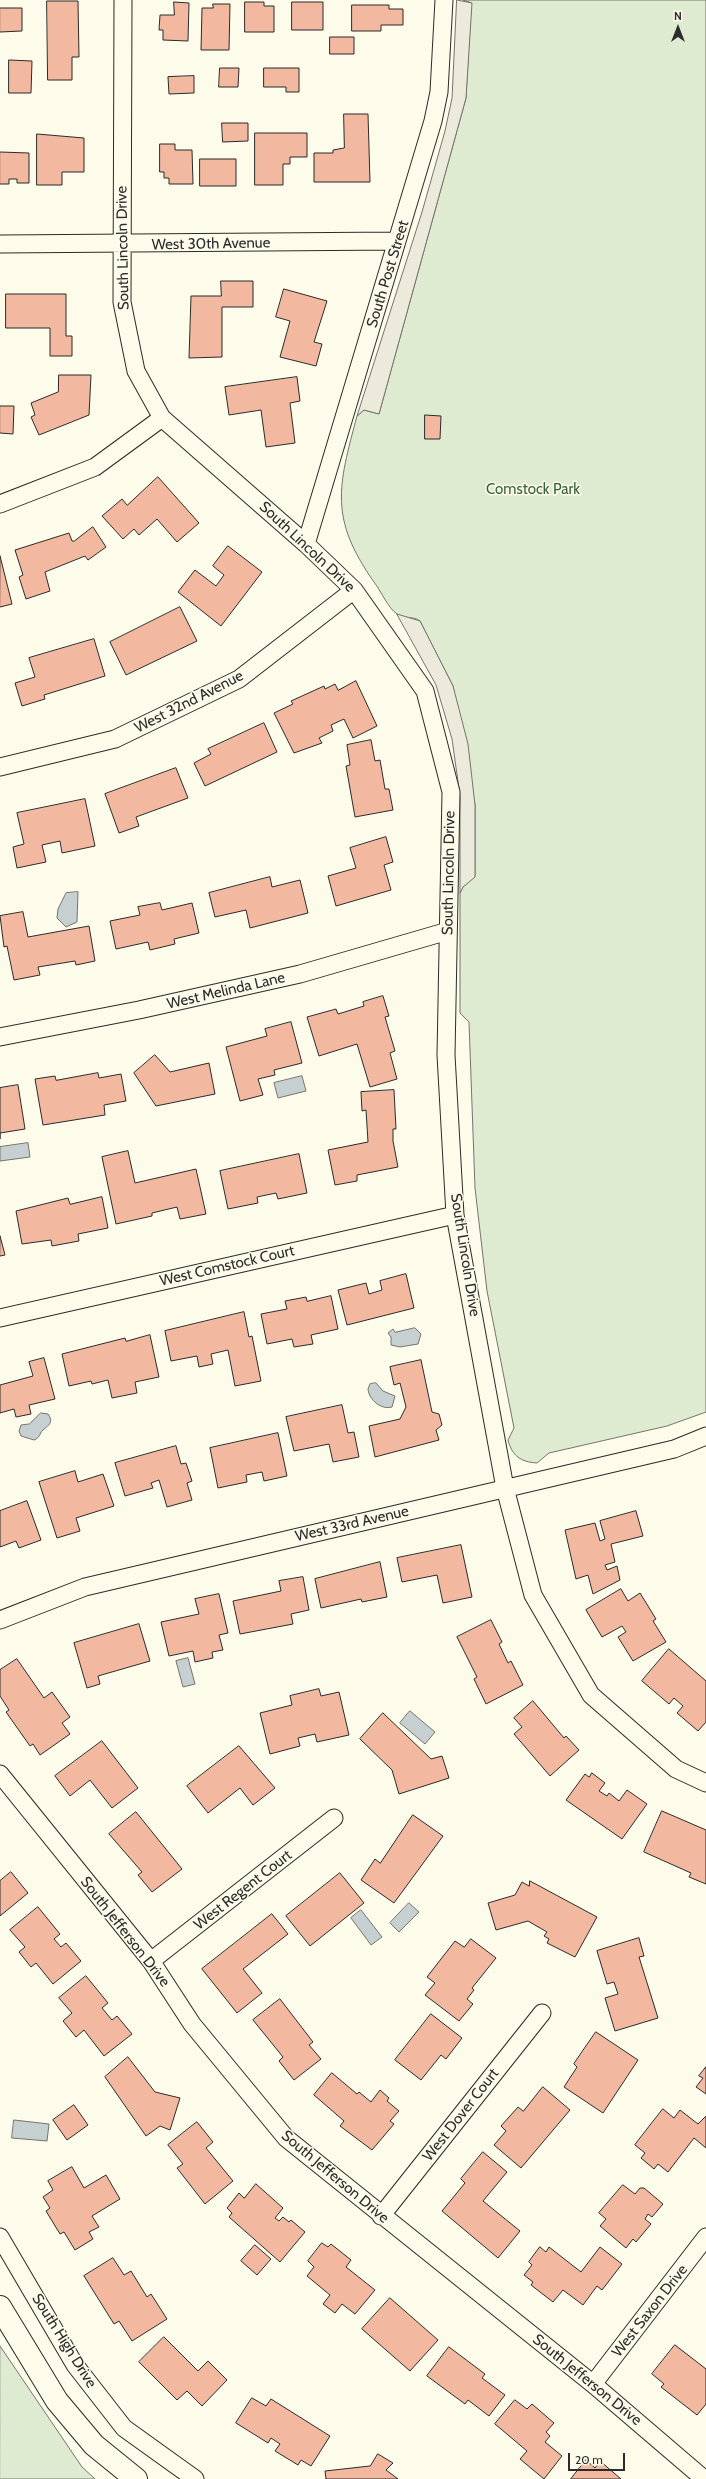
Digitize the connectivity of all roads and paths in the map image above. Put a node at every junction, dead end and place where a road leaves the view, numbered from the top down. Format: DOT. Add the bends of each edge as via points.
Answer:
graph roads {
  1 [pos="123,0"];
  2 [pos="444,0"];
  3 [pos="397,242"];
  4 [pos="0,244"];
  5 [pos="121,244"];
  6 [pos="162,418"];
  7 [pos="0,504"];
  8 [pos="306,544"];
  9 [pos="354,590"];
  10 [pos="0,768"];
  11 [pos="448,931"];
  12 [pos="0,1037"];
  13 [pos="455,1215"];
  14 [pos="0,1318"];
  15 [pos="706,1436"];
  16 [pos="505,1488"];
  17 [pos="0,1620"];
  18 [pos="0,1774"];
  19 [pos="706,1783"];
  20 [pos="334,1818"];
  21 [pos="151,1962"];
  22 [pos="542,2013"];
  23 [pos="381,2216"];
  24 [pos="0,2237"];
  25 [pos="706,2237"];
  26 [pos="0,2307"];
  27 [pos="593,2384"];
  28 [pos="136,2479"];
  29 [pos="195,2479"];
  30 [pos="704,2479"];
  1 -- 5 [label="street, South Lincoln Drive"];
  2 -- 3 [label="street, South Post Street" via="440,92"];
  3 -- 5 [label="street, West 30th Avenue"];
  3 -- 8 [label="street, South Post Street"];
  4 -- 5 [label="street, West 30th Avenue"];
  5 -- 6 [label="street, South Lincoln Drive" via="122,302 136,371"];
  6 -- 7 [label="street" via="95,466"];
  6 -- 8 [label="street, South Lincoln Drive"];
  8 -- 9 [label="street, South Lincoln Drive"];
  9 -- 10 [label="street, West 32nd Avenue" via="239,679 115,739"];
  9 -- 11 [label="street, South Lincoln Drive" via="425,691 451,792"];
  11 -- 12 [label="street, West Melinda Lane" via="300,974 139,1010"];
  11 -- 13 [label="street, South Lincoln Drive" via="446,1055"];
  13 -- 14 [label="street, West Comstock Court"];
  13 -- 16 [label="street, South Lincoln Drive"];
  15 -- 16 [label="street, West 33rd Avenue" via="674,1450"];
  16 -- 17 [label="street, West 33rd Avenue" via="85,1587"];
  16 -- 19 [label="street, South Lincoln Drive" via="533,1595 591,1695 676,1769"];
  18 -- 21 [label="street, South Jefferson Drive"];
  20 -- 21 [label="street, West Regent Court"];
  21 -- 23 [label="street, South Jefferson Drive" via="192,2024 286,2138"];
  22 -- 23 [label="street, West Dover Court"];
  23 -- 27 [label="street, South Jefferson Drive"];
  24 -- 29 [label="street, South High Drive" via="75,2365 124,2428"];
  25 -- 27 [label="street, West Saxon Drive"];
  26 -- 28 [label="main road" via="57,2400 94,2445"];
  27 -- 30 [label="street, South Jefferson Drive"];
}
